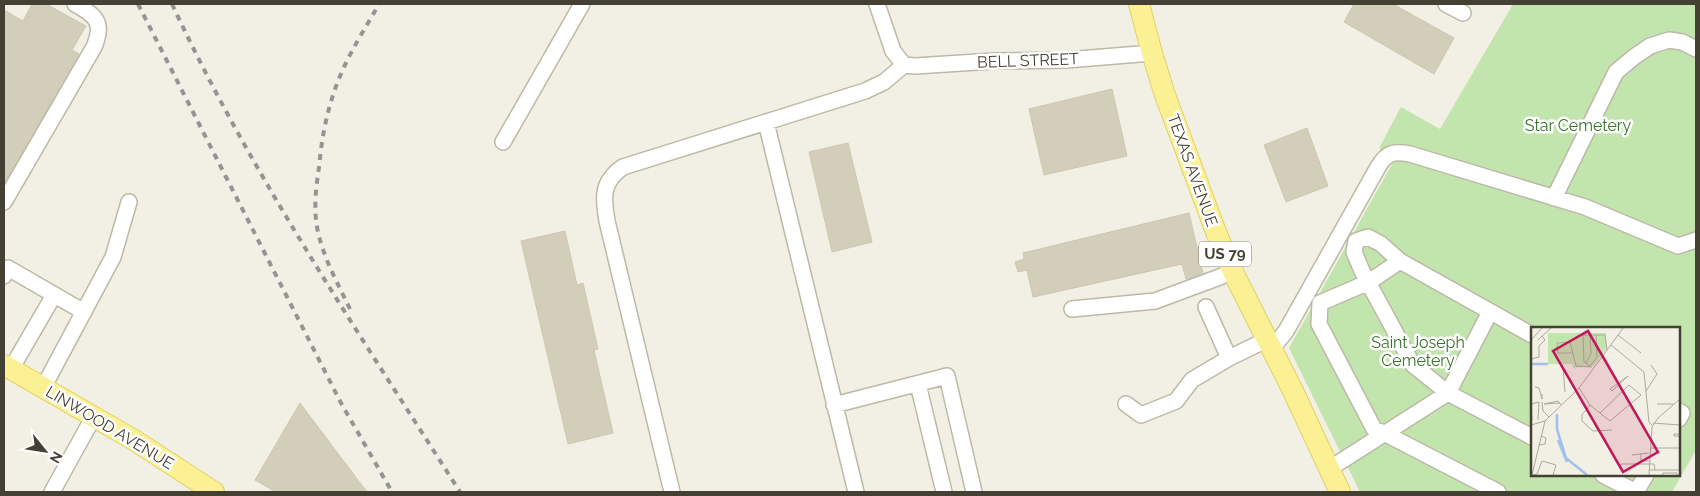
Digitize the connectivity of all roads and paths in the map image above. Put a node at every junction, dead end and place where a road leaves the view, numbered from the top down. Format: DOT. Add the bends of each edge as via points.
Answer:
graph roads {
  1 [pos="75,4"];
  2 [pos="582,4"];
  3 [pos="877,4"];
  4 [pos="1139,4"];
  5 [pos="1446,4"];
  6 [pos="1463,13"];
  7 [pos="1696,49"];
  8 [pos="1152,53"];
  9 [pos="904,65"];
  10 [pos="766,122"];
  11 [pos="503,142"];
  12 [pos="1554,198"];
  13 [pos="4,202"];
  14 [pos="129,202"];
  15 [pos="1696,240"];
  16 [pos="1400,261"];
  17 [pos="6,272"];
  18 [pos="1233,272"];
  19 [pos="1369,282"];
  20 [pos="54,295"];
  21 [pos="1206,307"];
  22 [pos="1072,309"];
  23 [pos="84,312"];
  24 [pos="1490,312"];
  25 [pos="1531,333"];
  26 [pos="1269,345"];
  27 [pos="1229,358"];
  28 [pos="8,367"];
  29 [pos="918,384"];
  30 [pos="43,388"];
  31 [pos="1448,393"];
  32 [pos="1126,404"];
  33 [pos="834,405"];
  34 [pos="94,416"];
  35 [pos="1386,434"];
  36 [pos="1531,437"];
  37 [pos="1329,470"];
  38 [pos="1605,476"];
  39 [pos="1645,476"];
  40 [pos="52,492"];
  41 [pos="214,492"];
  42 [pos="672,492"];
  43 [pos="856,492"];
  44 [pos="944,492"];
  45 [pos="974,492"];
  46 [pos="1340,492"];
  47 [pos="1498,492"];
  1 -- 13 [label="street" via="95,18 100,34"];
  2 -- 11 [label="street"];
  3 -- 9 [label="street" via="893,51"];
  4 -- 8 [label="main road, TEXAS AVENUE / US 79"];
  5 -- 6 [label="street"];
  7 -- 12 [label="street" via="1669,40 1650,46 1616,72"];
  8 -- 9 [label="street, BELL STREET" via="1066,60"];
  8 -- 18 [label="main road, TEXAS AVENUE / US 79"];
  9 -- 10 [label="street" via="884,82 865,91"];
  10 -- 33 [label="street"];
  10 -- 42 [label="street" via="623,167 614,173 605,191 607,221"];
  12 -- 15 [label="street" via="1585,207 1678,246"];
  12 -- 26 [label="street" via="1410,154 1396,152 1383,158 1286,331"];
  14 -- 23 [label="street" via="114,257"];
  16 -- 19 [label="street"];
  16 -- 19 [label="street" via="1368,237 1356,241 1354,252"];
  16 -- 24 [label="street"];
  17 -- 20 [label="street"];
  18 -- 22 [label="street" via="1155,301"];
  18 -- 26 [label="main road, TEXAS AVENUE / US 79"];
  19 -- 31 [label="street" via="1413,365"];
  19 -- 35 [label="street" via="1320,303 1319,324 1374,430"];
  20 -- 23 [label="street"];
  20 -- 28 [label="street"];
  21 -- 27 [label="street"];
  23 -- 30 [label="street"];
  24 -- 25 [label="street"];
  24 -- 31 [label="street"];
  26 -- 27 [label="street"];
  26 -- 37 [label="main road, TEXAS AVENUE / US 79"];
  27 -- 32 [label="street" via="1192,380 1176,401 1141,415"];
  28 -- 30 [label="main road, LINWOOD AVENUE"];
  29 -- 33 [label="street"];
  29 -- 44 [label="street"];
  29 -- 45 [label="street" via="948,376"];
  30 -- 34 [label="main road, LINWOOD AVENUE"];
  31 -- 35 [label="street"];
  31 -- 36 [label="street"];
  33 -- 43 [label="street"];
  34 -- 40 [label="street"];
  34 -- 41 [label="main road, LINWOOD AVENUE"];
  35 -- 37 [label="street"];
  35 -- 47 [label="street"];
  37 -- 46 [label="main road, TEXAS AVENUE / US 79"];
  38 -- 39 [label="street" via="1636,492"];
}
